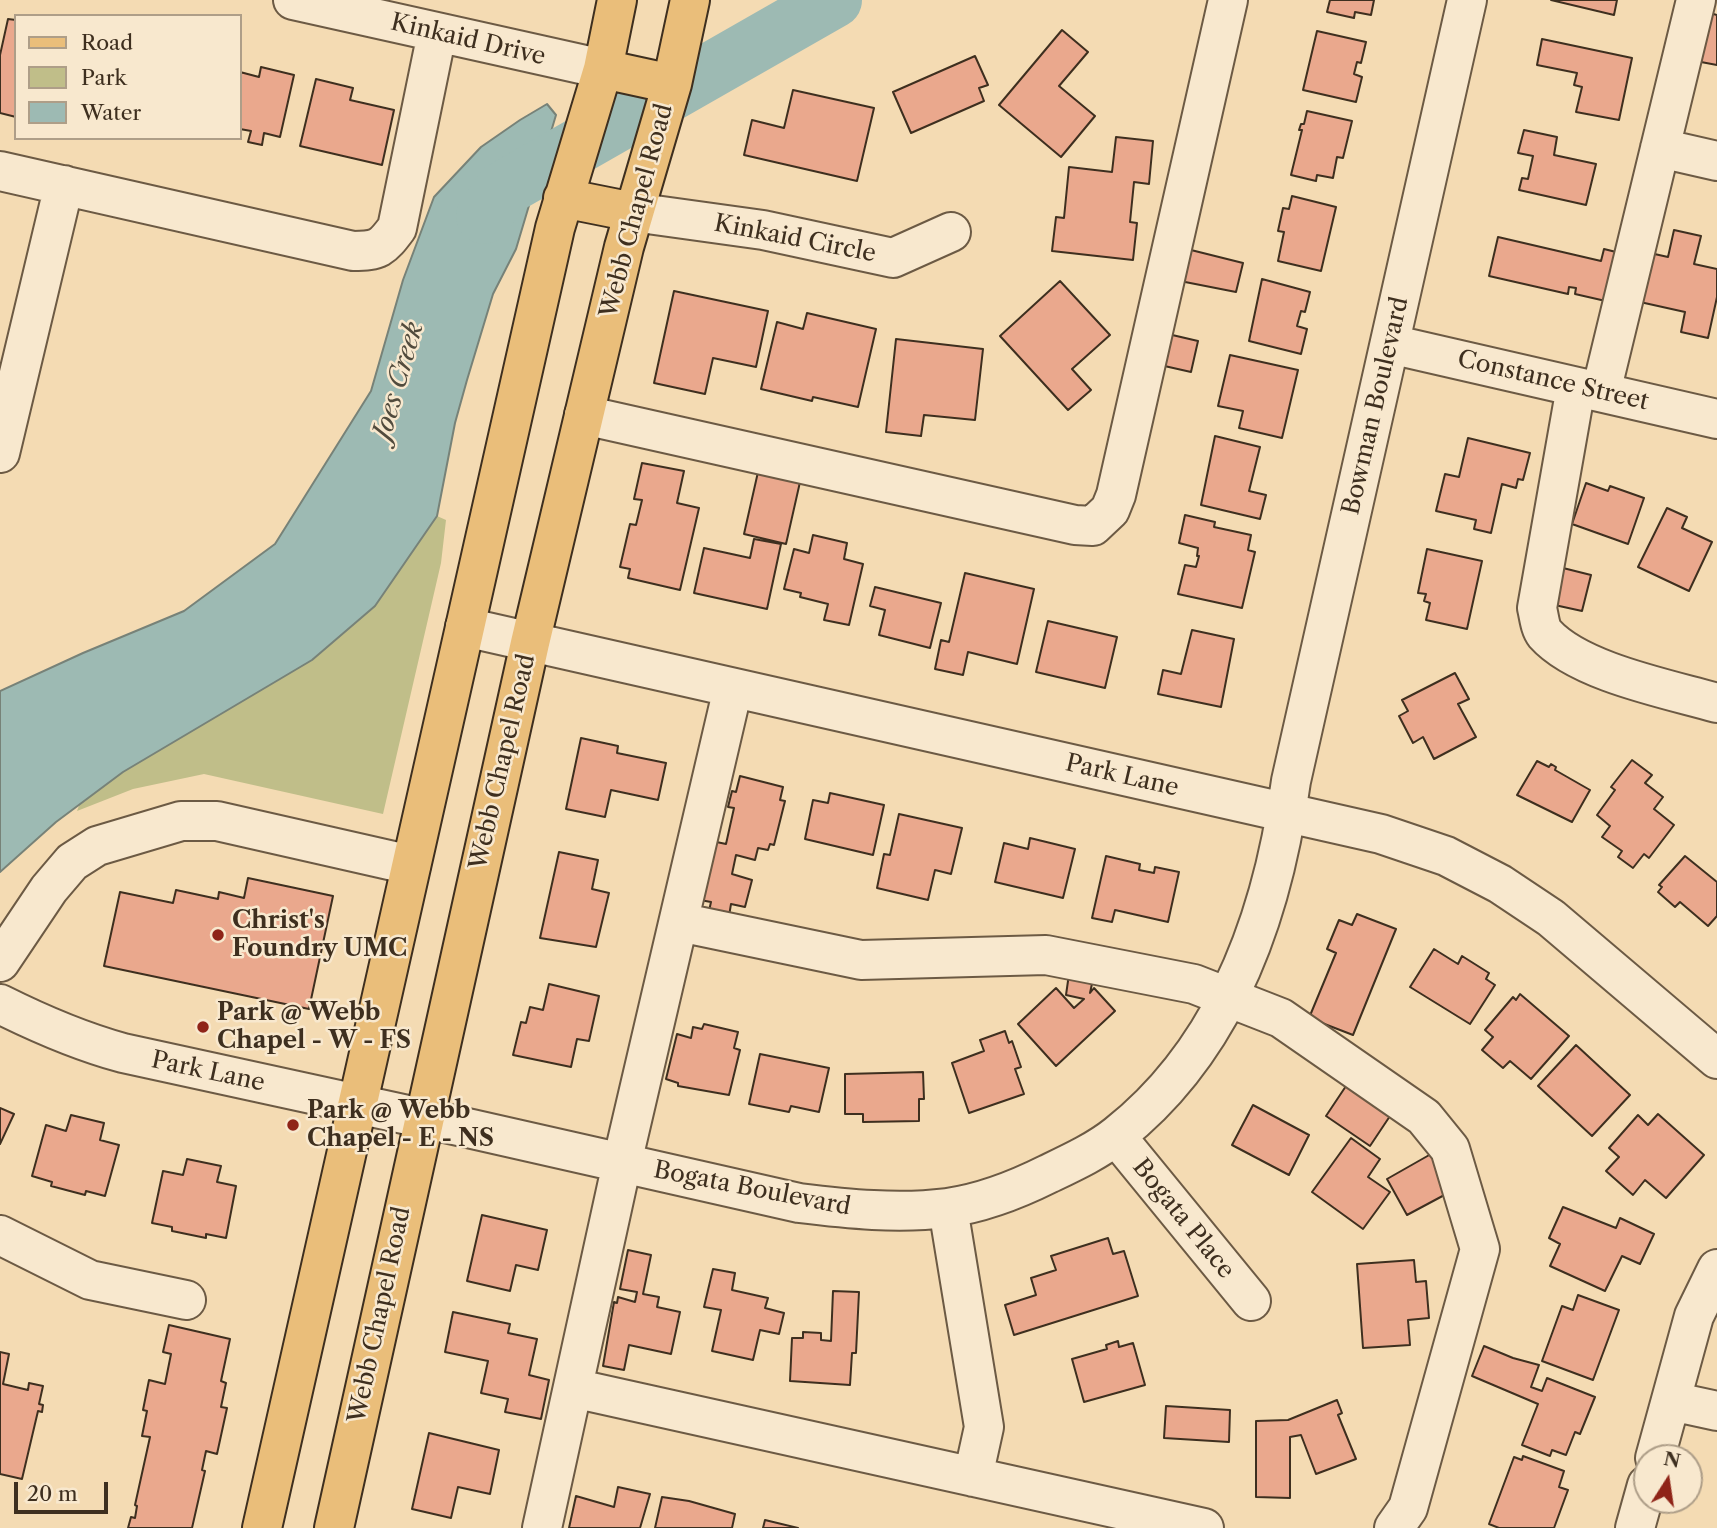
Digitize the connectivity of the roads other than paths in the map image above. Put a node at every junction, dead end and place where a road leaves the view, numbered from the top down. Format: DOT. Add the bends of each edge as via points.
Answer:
graph roads {
  1 [pos="293,0"];
  2 [pos="617,0"];
  3 [pos="690,0"];
  4 [pos="1228,0"];
  5 [pos="1467,0"];
  6 [pos="1696,0"];
  7 [pos="438,33"];
  8 [pos="603,69"];
  9 [pos="672,84"];
  10 [pos="1660,148"];
  11 [pos="1717,161"];
  12 [pos="0,171"];
  13 [pos="64,185"];
  14 [pos="570,210"];
  15 [pos="633,212"];
  16 [pos="951,232"];
  17 [pos="1390,344"];
  18 [pos="1588,390"];
  19 [pos="584,415"];
  20 [pos="1717,419"];
  21 [pos="0,453"];
  22 [pos="465,627"];
  23 [pos="530,643"];
  24 [pos="733,688"];
  25 [pos="1717,703"];
  26 [pos="1287,813"];
  27 [pos="411,865"];
  28 [pos="679,922"];
  29 [pos="0,962"];
  30 [pos="1229,997"];
  31 [pos="0,1004"];
  32 [pos="1717,1059"];
  33 [pos="358,1104"];
  34 [pos="424,1118"];
  35 [pos="1116,1136"];
  36 [pos="622,1163"];
  37 [pos="948,1208"];
  38 [pos="0,1235"];
  39 [pos="1717,1269"];
  40 [pos="186,1300"];
  41 [pos="1251,1301"];
  42 [pos="573,1388"];
  43 [pos="1671,1401"];
  44 [pos="1717,1411"];
  45 [pos="1659,1444"];
  46 [pos="973,1477"];
  47 [pos="262,1528"];
  48 [pos="334,1528"];
  49 [pos="542,1528"];
  50 [pos="1204,1528"];
  51 [pos="1394,1528"];
  1 -- 7 [label="street, Kinkaid Drive"];
  2 -- 8 [label="main road"];
  3 -- 9 [label="main road, Webb Chapel Road"];
  4 -- 19 [label="street" via="1116,495 1110,510 1093,526"];
  5 -- 17 [label="street, Bowman Boulevard"];
  6 -- 10 [label="street"];
  7 -- 8 [label="street, Kinkaid Drive"];
  7 -- 13 [label="street" via="397,228 383,247 353,251"];
  8 -- 9 [label="main road"];
  8 -- 14 [label="main road"];
  9 -- 15 [label="main road, Webb Chapel Road"];
  10 -- 11 [label="street"];
  10 -- 18 [label="street"];
  12 -- 13 [label="street"];
  13 -- 21 [label="street"];
  14 -- 15 [label="main road"];
  14 -- 22 [label="main road"];
  15 -- 16 [label="street, Kinkaid Circle" via="763,230 893,258"];
  15 -- 19 [label="main road, Webb Chapel Road"];
  17 -- 18 [label="street, Constance Street"];
  17 -- 26 [label="street, Bowman Boulevard"];
  18 -- 20 [label="street, Constance Street"];
  18 -- 25 [label="street" via="1537,608 1543,632 1567,651 1608,671"];
  19 -- 23 [label="main road, Webb Chapel Road"];
  22 -- 23 [label="street, Park Lane"];
  22 -- 27 [label="main road"];
  23 -- 24 [label="street, Park Lane"];
  23 -- 34 [label="main road, Webb Chapel Road"];
  24 -- 26 [label="street, Park Lane"];
  24 -- 28 [label="street"];
  26 -- 30 [label="street, Bogata Boulevard" via="1248,954"];
  26 -- 32 [label="street, Park Lane" via="1381,834 1446,856 1500,884 1551,918"];
  27 -- 29 [label="street" via="217,821 181,821 97,846 72,862"];
  27 -- 33 [label="main road"];
  28 -- 30 [label="street" via="861,960 1046,955 1194,984"];
  28 -- 36 [label="street"];
  30 -- 35 [label="street, Bogata Boulevard" via="1186,1065"];
  30 -- 51 [label="street" via="1281,1018 1424,1117 1450,1149 1480,1250 1408,1508"];
  31 -- 33 [label="street, Park Lane" via="45,1027 123,1054"];
  33 -- 34 [label="street, Park Lane"];
  33 -- 47 [label="main road"];
  34 -- 36 [label="street, Bogata Boulevard"];
  34 -- 48 [label="main road, Webb Chapel Road"];
  35 -- 37 [label="street, Bogata Boulevard" via="1007,1194"];
  35 -- 41 [label="street, Bogata Place"];
  36 -- 37 [label="street, Bogata Boulevard" via="799,1203 890,1211"];
  36 -- 42 [label="street"];
  37 -- 46 [label="street" via="984,1427"];
  38 -- 40 [label="street" via="90,1280"];
  39 -- 43 [label="street" via="1694,1316"];
  42 -- 46 [label="street"];
  42 -- 49 [label="street"];
  43 -- 44 [label="street"];
  43 -- 45 [label="street"];
  46 -- 50 [label="street"];
}
